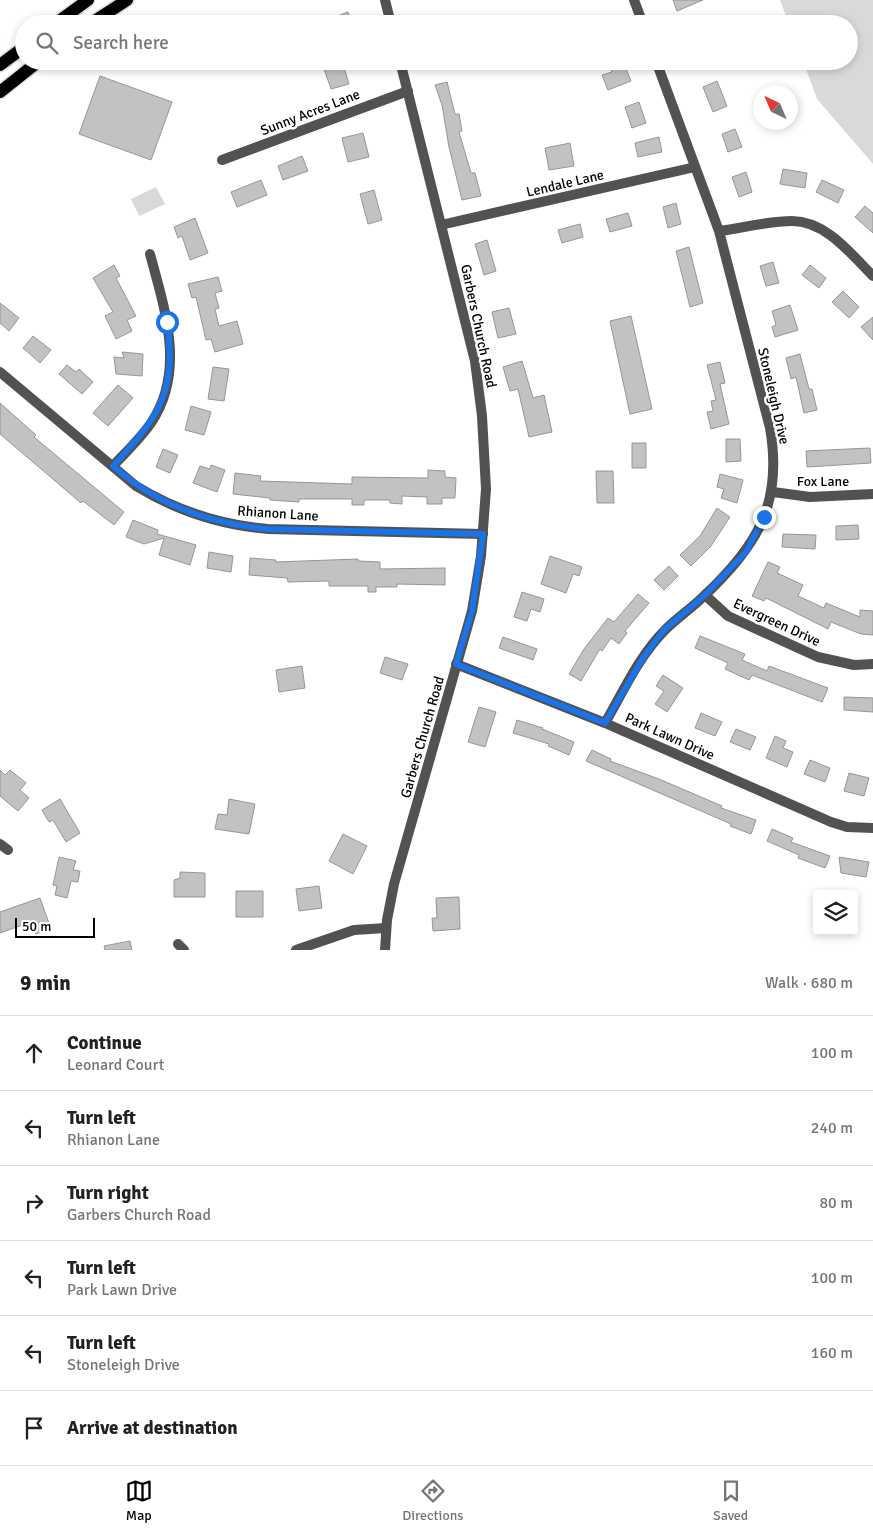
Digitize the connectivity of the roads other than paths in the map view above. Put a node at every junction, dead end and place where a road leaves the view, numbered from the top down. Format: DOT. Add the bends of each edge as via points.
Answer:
graph roads {
  1 [pos="88,0"];
  2 [pos="127,0"];
  3 [pos="385,0"];
  4 [pos="634,0"];
  5 [pos="67,15"];
  6 [pos="104,15"];
  7 [pos="389,15"];
  8 [pos="640,15"];
  9 [pos="15,54"];
  10 [pos="0,65"];
  11 [pos="28,70"];
  12 [pos="402,70"];
  13 [pos="659,70"];
  14 [pos="408,91"];
  15 [pos="0,92"];
  16 [pos="222,160"];
  17 [pos="695,167"];
  18 [pos="441,225"];
  19 [pos="719,231"];
  20 [pos="150,254"];
  21 [pos="873,276"];
  22 [pos="0,372"];
  23 [pos="113,466"];
  24 [pos="772,492"];
  25 [pos="873,494"];
  26 [pos="483,534"];
  27 [pos="705,595"];
  28 [pos="456,664"];
  29 [pos="873,664"];
  30 [pos="605,723"];
  31 [pos="873,828"];
  32 [pos="386,928"];
  33 [pos="296,950"];
  34 [pos="385,950"];
  1 -- 5 [label="main road"];
  2 -- 6 [label="main road"];
  3 -- 7 [label="street"];
  4 -- 8 [label="street"];
  9 -- 10 [label="main road"];
  11 -- 15 [label="main road"];
  12 -- 14 [label="street, Garbers Church Road"];
  13 -- 17 [label="street, Stoneleigh Drive"];
  14 -- 16 [label="street, Sunny Acres Lane"];
  14 -- 18 [label="street, Garbers Church Road"];
  17 -- 18 [label="street, Lendale Lane"];
  17 -- 19 [label="street, Stoneleigh Drive"];
  18 -- 26 [label="street, Garbers Church Road" via="479,385 485,447"];
  19 -- 21 [label="street" via="786,221 809,224 832,237"];
  19 -- 24 [label="street, Stoneleigh Drive" via="770,428 774,460"];
  20 -- 23 [label="street" via="167,322 169,375 151,424"];
  22 -- 23 [label="street, Rhianon Lane"];
  23 -- 26 [label="street, Rhianon Lane" via="136,486 161,500 204,518 238,526"];
  24 -- 25 [label="street, Fox Lane" via="802,497"];
  24 -- 27 [label="street, Stoneleigh Drive" via="761,525 746,552"];
  26 -- 28 [label="street, Garbers Church Road" via="472,611"];
  27 -- 29 [label="street, Evergreen Drive" via="728,616 818,657"];
  27 -- 30 [label="street, Stoneleigh Drive" via="664,630 643,658"];
  28 -- 30 [label="street, Park Lawn Drive"];
  28 -- 32 [label="street, Garbers Church Road" via="394,884"];
  30 -- 31 [label="street, Park Lawn Drive" via="832,822 847,827"];
  32 -- 33 [label="street" via="354,930"];
  32 -- 34 [label="street, Garbers Church Road"];
}
